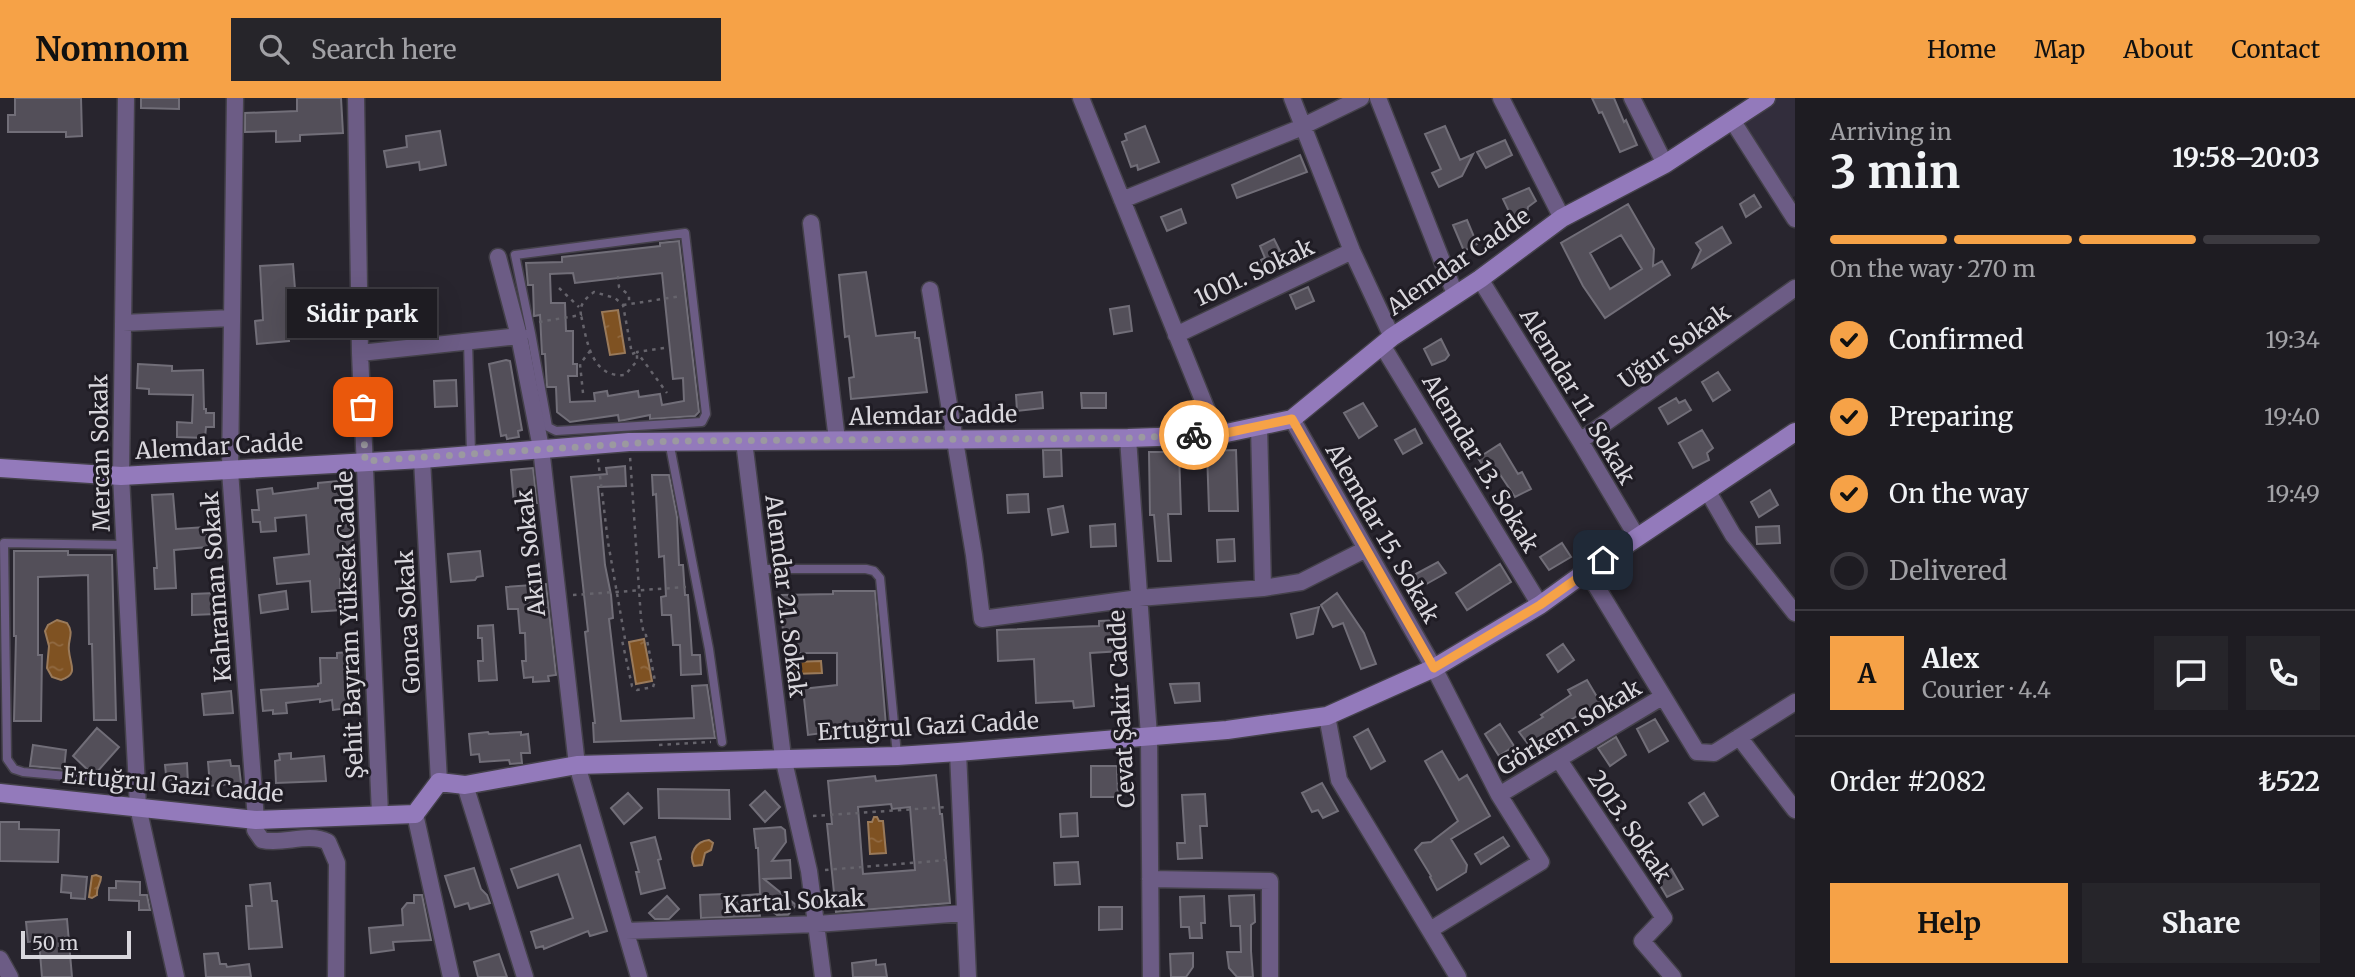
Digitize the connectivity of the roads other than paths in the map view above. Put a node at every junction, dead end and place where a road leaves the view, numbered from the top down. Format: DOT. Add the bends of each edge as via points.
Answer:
graph roads {
  1 [pos="126,98"];
  2 [pos="235,98"];
  3 [pos="356,98"];
  4 [pos="1081,98"];
  5 [pos="1292,98"];
  6 [pos="1361,98"];
  7 [pos="1378,98"];
  8 [pos="1501,98"];
  9 [pos="1766,98"];
  10 [pos="1635,99"];
  11 [pos="1732,120"];
  12 [pos="1304,126"];
  13 [pos="1665,164"];
  14 [pos="1122,200"];
  15 [pos="1562,218"];
  16 [pos="1795,219"];
  17 [pos="811,223"];
  18 [pos="1352,251"];
  19 [pos="498,257"];
  20 [pos="1479,279"];
  21 [pos="1795,288"];
  22 [pos="930,290"];
  23 [pos="1455,294"];
  24 [pos="231,318"];
  25 [pos="123,323"];
  26 [pos="526,331"];
  27 [pos="1176,335"];
  28 [pos="468,341"];
  29 [pos="1387,341"];
  30 [pos="360,353"];
  31 [pos="1292,419"];
  32 [pos="1259,426"];
  33 [pos="1795,432"];
  34 [pos="1217,435"];
  35 [pos="954,438"];
  36 [pos="1128,438"];
  37 [pos="837,440"];
  38 [pos="670,441"];
  39 [pos="744,441"];
  40 [pos="1580,441"];
  41 [pos="541,448"];
  42 [pos="471,454"];
  43 [pos="422,459"];
  44 [pos="365,461"];
  45 [pos="0,468"];
  46 [pos="230,471"];
  47 [pos="121,476"];
  48 [pos="1707,490"];
  49 [pos="1637,537"];
  50 [pos="124,545"];
  51 [pos="1366,549"];
  52 [pos="760,569"];
  53 [pos="1587,571"];
  54 [pos="1263,589"];
  55 [pos="1139,598"];
  56 [pos="1540,605"];
  57 [pos="1795,612"];
  58 [pos="1434,668"];
  59 [pos="1662,697"];
  60 [pos="1795,702"];
  61 [pos="1327,716"];
  62 [pos="1149,736"];
  63 [pos="1740,737"];
  64 [pos="722,742"];
  65 [pos="958,752"];
  66 [pos="897,756"];
  67 [pos="783,757"];
  68 [pos="1559,760"];
  69 [pos="577,765"];
  70 [pos="111,780"];
  71 [pos="439,782"];
  72 [pos="465,785"];
  73 [pos="0,793"];
  74 [pos="1499,795"];
  75 [pos="138,807"];
  76 [pos="1795,810"];
  77 [pos="380,814"];
  78 [pos="415,814"];
  79 [pos="256,820"];
  80 [pos="1150,879"];
  81 [pos="964,913"];
  82 [pos="817,924"];
  83 [pos="1430,930"];
  84 [pos="626,931"];
  85 [pos="0,959"];
  86 [pos="10,977"];
  87 [pos="176,977"];
  88 [pos="336,977"];
  89 [pos="452,977"];
  90 [pos="525,977"];
  91 [pos="639,977"];
  92 [pos="823,977"];
  93 [pos="968,977"];
  94 [pos="1151,977"];
  95 [pos="1270,977"];
  96 [pos="1458,977"];
  97 [pos="1673,977"];
  1 -- 25 [label="street, Mercan Sokak"];
  2 -- 24 [label="street, Kahraman Sokak"];
  3 -- 30 [label="street, Şehit Bayram Yüksek Cadde"];
  4 -- 14 [label="street"];
  5 -- 12 [label="street, Alemdar 13. Sokak"];
  6 -- 12 [label="street"];
  7 -- 23 [label="street"];
  8 -- 15 [label="street"];
  9 -- 11 [label="street, Alemdar Cadde"];
  10 -- 13 [label="street"];
  11 -- 13 [label="street, Alemdar Cadde"];
  11 -- 16 [label="street"];
  12 -- 14 [label="street"];
  12 -- 18 [label="street, Alemdar 13. Sokak"];
  13 -- 15 [label="street, Alemdar Cadde"];
  14 -- 27 [label="street"];
  15 -- 20 [label="street, Alemdar Cadde"];
  17 -- 37 [label="street"];
  18 -- 27 [label="street, 1001. Sokak"];
  18 -- 29 [label="street, Alemdar 13. Sokak"];
  19 -- 26 [label="street, Akın Sokak"];
  20 -- 23 [label="street, Alemdar Cadde"];
  20 -- 40 [label="street, Alemdar 11. Sokak"];
  21 -- 40 [label="street, Uğur Sokak"];
  22 -- 35 [label="street"];
  23 -- 29 [label="street, Alemdar Cadde"];
  24 -- 25 [label="street"];
  24 -- 46 [label="street, Kahraman Sokak"];
  25 -- 47 [label="street, Mercan Sokak"];
  26 -- 26 [label="lane" via="548,426 556,431 702,422 706,414 685,233 515,255"];
  26 -- 28 [label="street"];
  26 -- 41 [label="street, Akın Sokak"];
  27 -- 34 [label="street"];
  28 -- 30 [label="street"];
  28 -- 42 [label="lane"];
  29 -- 31 [label="street, Alemdar Cadde"];
  29 -- 56 [label="street, Alemdar 13. Sokak"];
  30 -- 44 [label="street, Şehit Bayram Yüksek Cadde"];
  31 -- 32 [label="street, Alemdar Cadde"];
  31 -- 51 [label="street, Alemdar 15. Sokak"];
  32 -- 34 [label="street, Alemdar Cadde"];
  32 -- 54 [label="street"];
  33 -- 48 [label="street, Ertuğrul Gazi Cadde"];
  34 -- 36 [label="street, Alemdar Cadde"];
  35 -- 36 [label="street, Alemdar Cadde"];
  35 -- 37 [label="street, Alemdar Cadde"];
  35 -- 55 [label="street" via="982,619"];
  36 -- 55 [label="street, Cevat Şakir Cadde"];
  37 -- 39 [label="street, Alemdar Cadde"];
  38 -- 39 [label="street, Alemdar Cadde"];
  38 -- 41 [label="street, Alemdar Cadde"];
  38 -- 64 [label="lane"];
  39 -- 52 [label="street, Alemdar 21. Sokak"];
  40 -- 49 [label="street, Alemdar 11. Sokak"];
  41 -- 42 [label="street, Alemdar Cadde"];
  41 -- 69 [label="street, Akın Sokak"];
  42 -- 43 [label="street, Alemdar Cadde"];
  43 -- 44 [label="street, Alemdar Cadde"];
  43 -- 71 [label="street, Gonca Sokak"];
  44 -- 46 [label="street, Alemdar Cadde"];
  44 -- 77 [label="street, Şehit Bayram Yüksek Cadde"];
  45 -- 47 [label="street, Alemdar Cadde"];
  46 -- 47 [label="street, Alemdar Cadde"];
  46 -- 79 [label="street, Kahraman Sokak"];
  47 -- 50 [label="street, Mercan Sokak"];
  48 -- 49 [label="street, Ertuğrul Gazi Cadde"];
  48 -- 57 [label="street" via="1733,535"];
  49 -- 53 [label="street, Ertuğrul Gazi Cadde"];
  50 -- 70 [label="lane" via="4,543 8,759 14,769 23,772"];
  50 -- 75 [label="street, Mercan Sokak"];
  51 -- 54 [label="street" via="1301,582"];
  51 -- 58 [label="street, Alemdar 15. Sokak"];
  52 -- 66 [label="lane" via="866,569 880,578"];
  52 -- 67 [label="street, Alemdar 21. Sokak"];
  53 -- 56 [label="street, Ertuğrul Gazi Cadde"];
  53 -- 59 [label="street"];
  54 -- 55 [label="street"];
  55 -- 62 [label="street, Cevat Şakir Cadde"];
  56 -- 58 [label="street, Ertuğrul Gazi Cadde"];
  58 -- 61 [label="street, Ertuğrul Gazi Cadde"];
  58 -- 74 [label="street, Alemdar 15. Sokak"];
  59 -- 63 [label="street" via="1697,752 1714,753"];
  59 -- 68 [label="street, Görkem Sokak"];
  60 -- 63 [label="street"];
  61 -- 62 [label="street, Ertuğrul Gazi Cadde"];
  61 -- 83 [label="street" via="1339,779"];
  62 -- 65 [label="street, Ertuğrul Gazi Cadde"];
  62 -- 80 [label="street, Cevat Şakir Cadde"];
  63 -- 76 [label="street"];
  65 -- 66 [label="street, Ertuğrul Gazi Cadde"];
  65 -- 81 [label="street"];
  66 -- 67 [label="street, Ertuğrul Gazi Cadde"];
  67 -- 69 [label="street, Ertuğrul Gazi Cadde"];
  67 -- 82 [label="street, Alemdar 21. Sokak"];
  68 -- 74 [label="street, Görkem Sokak"];
  68 -- 97 [label="street, 2013. Sokak" via="1664,918 1642,942"];
  69 -- 72 [label="street, Ertuğrul Gazi Cadde"];
  69 -- 84 [label="street, Akın Sokak"];
  71 -- 72 [label="street, Ertuğrul Gazi Cadde"];
  71 -- 78 [label="street"];
  72 -- 90 [label="street"];
  73 -- 75 [label="street, Ertuğrul Gazi Cadde"];
  74 -- 83 [label="street, Alemdar 15. Sokak" via="1541,862"];
  75 -- 79 [label="street, Ertuğrul Gazi Cadde"];
  75 -- 87 [label="street, Mercan Sokak"];
  77 -- 78 [label="street, Ertuğrul Gazi Cadde"];
  77 -- 79 [label="street, Ertuğrul Gazi Cadde"];
  78 -- 89 [label="street"];
  79 -- 88 [label="street" via="255,830 262,840 318,836 328,842 337,863"];
  80 -- 94 [label="street, Cevat Şakir Cadde"];
  80 -- 95 [label="street" via="1270,881"];
  81 -- 82 [label="street, Kartal Sokak"];
  81 -- 93 [label="street"];
  82 -- 84 [label="street, Kartal Sokak"];
  82 -- 92 [label="street, Alemdar 21. Sokak"];
  83 -- 96 [label="street"];
  84 -- 91 [label="street, Akın Sokak"];
  85 -- 86 [label="street"];
}
